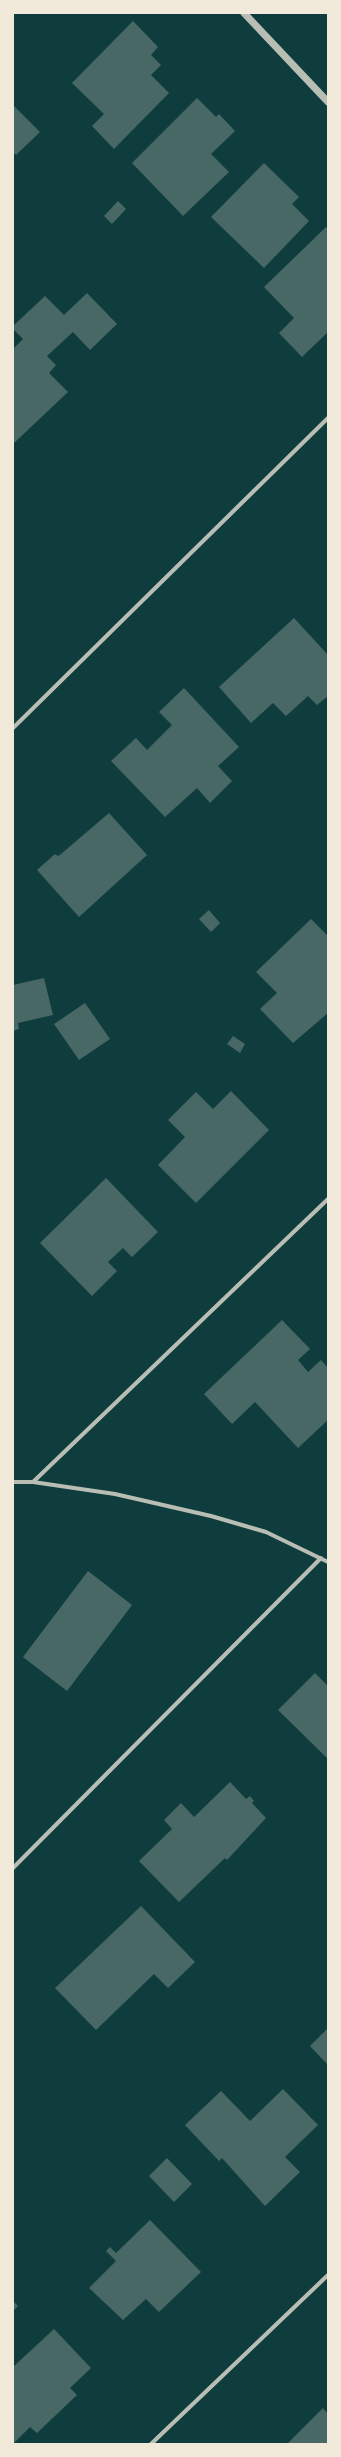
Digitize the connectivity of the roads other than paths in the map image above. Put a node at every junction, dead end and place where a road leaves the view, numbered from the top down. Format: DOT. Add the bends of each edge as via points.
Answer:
graph roads {
  1 [pos="244,13"];
  2 [pos="328,102"];
  3 [pos="328,418"];
  4 [pos="13,728"];
  5 [pos="328,1200"];
  6 [pos="13,1482"];
  7 [pos="33,1482"];
  8 [pos="321,1558"];
  9 [pos="328,1562"];
  10 [pos="13,1868"];
  11 [pos="328,2274"];
  12 [pos="151,2444"];
  1 -- 2 [label="street"];
  3 -- 4 [label="street"];
  5 -- 7 [label="street"];
  6 -- 7 [label="street"];
  7 -- 8 [label="street" via="115,1494 211,1516 266,1532"];
  8 -- 9 [label="street"];
  8 -- 10 [label="street"];
  11 -- 12 [label="street"];
}
